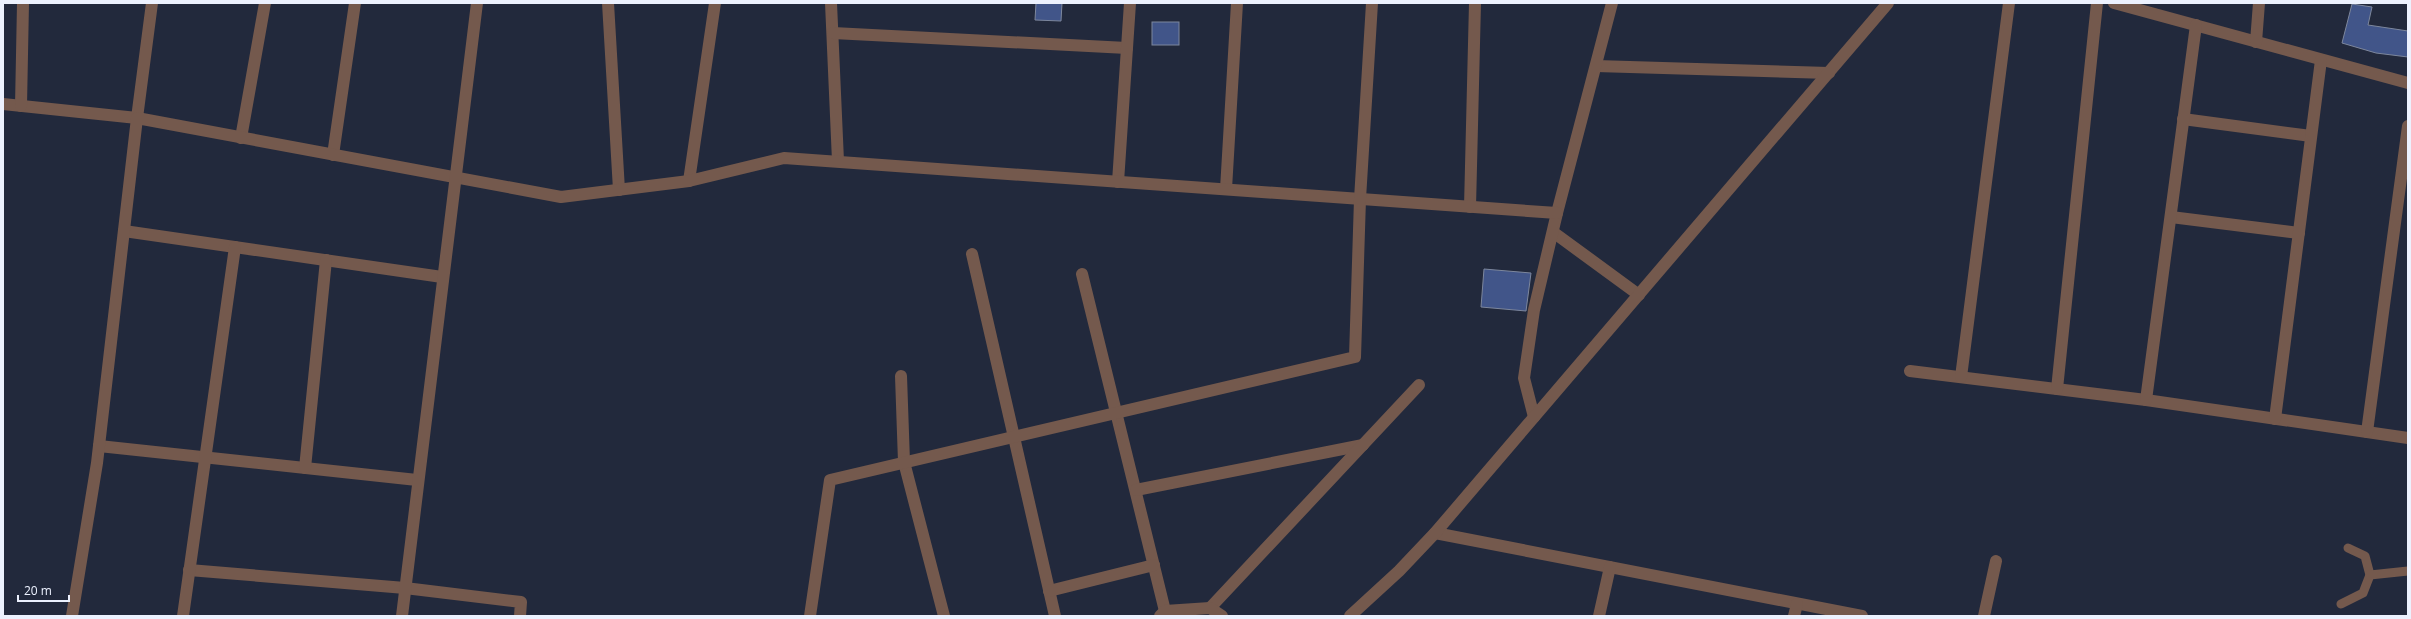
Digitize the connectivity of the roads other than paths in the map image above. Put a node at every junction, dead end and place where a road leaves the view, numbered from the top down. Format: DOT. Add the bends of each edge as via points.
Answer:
graph roads {
  1 [pos="23,3"];
  2 [pos="152,3"];
  3 [pos="265,3"];
  4 [pos="354,3"];
  5 [pos="477,3"];
  6 [pos="608,3"];
  7 [pos="715,3"];
  8 [pos="831,3"];
  9 [pos="1130,3"];
  10 [pos="1237,3"];
  11 [pos="1372,3"];
  12 [pos="1475,3"];
  13 [pos="1612,3"];
  14 [pos="1888,3"];
  15 [pos="2009,3"];
  16 [pos="2097,3"];
  17 [pos="2114,3"];
  18 [pos="2259,3"];
  19 [pos="2196,25"];
  20 [pos="833,33"];
  21 [pos="2256,42"];
  22 [pos="1127,48"];
  23 [pos="2321,60"];
  24 [pos="1596,66"];
  25 [pos="1829,73"];
  26 [pos="2408,84"];
  27 [pos="3,104"];
  28 [pos="21,106"];
  29 [pos="137,118"];
  30 [pos="2183,119"];
  31 [pos="2408,126"];
  32 [pos="2311,136"];
  33 [pos="241,138"];
  34 [pos="333,155"];
  35 [pos="838,162"];
  36 [pos="454,178"];
  37 [pos="689,181"];
  38 [pos="1118,182"];
  39 [pos="1226,189"];
  40 [pos="619,190"];
  41 [pos="1360,199"];
  42 [pos="1470,207"];
  43 [pos="1557,213"];
  44 [pos="2171,217"];
  45 [pos="124,231"];
  46 [pos="1553,232"];
  47 [pos="2299,233"];
  48 [pos="235,247"];
  49 [pos="972,254"];
  50 [pos="326,260"];
  51 [pos="1082,274"];
  52 [pos="442,277"];
  53 [pos="1638,295"];
  54 [pos="1910,371"];
  55 [pos="901,376"];
  56 [pos="1961,377"];
  57 [pos="1419,385"];
  58 [pos="2057,389"];
  59 [pos="2146,400"];
  60 [pos="1116,412"];
  61 [pos="1534,417"];
  62 [pos="2275,418"];
  63 [pos="2367,432"];
  64 [pos="1014,436"];
  65 [pos="2408,438"];
  66 [pos="1363,445"];
  67 [pos="99,446"];
  68 [pos="205,458"];
  69 [pos="904,462"];
  70 [pos="305,468"];
  71 [pos="418,480"];
  72 [pos="1136,490"];
  73 [pos="1435,533"];
  74 [pos="2348,548"];
  75 [pos="1996,561"];
  76 [pos="1154,565"];
  77 [pos="1610,567"];
  78 [pos="189,570"];
  79 [pos="2408,571"];
  80 [pos="2370,575"];
  81 [pos="405,588"];
  82 [pos="1049,591"];
  83 [pos="1797,604"];
  84 [pos="2341,604"];
  85 [pos="1210,608"];
  86 [pos="1163,613"];
  87 [pos="72,616"];
  88 [pos="182,616"];
  89 [pos="402,616"];
  90 [pos="520,616"];
  91 [pos="810,616"];
  92 [pos="944,616"];
  93 [pos="1055,616"];
  94 [pos="1222,616"];
  95 [pos="1350,616"];
  96 [pos="1599,616"];
  97 [pos="1794,616"];
  98 [pos="1862,616"];
  99 [pos="1984,616"];
  1 -- 28 [label="street"];
  2 -- 29 [label="street"];
  3 -- 33 [label="street"];
  4 -- 34 [label="street"];
  5 -- 36 [label="street"];
  6 -- 40 [label="street"];
  7 -- 37 [label="street"];
  8 -- 20 [label="street"];
  9 -- 22 [label="street"];
  10 -- 39 [label="street"];
  11 -- 41 [label="street"];
  12 -- 42 [label="street"];
  13 -- 24 [label="street"];
  14 -- 25 [label="street"];
  15 -- 56 [label="street"];
  16 -- 58 [label="street"];
  17 -- 19 [label="street"];
  18 -- 21 [label="street"];
  19 -- 21 [label="street"];
  19 -- 30 [label="street"];
  20 -- 22 [label="street"];
  20 -- 35 [label="street"];
  21 -- 23 [label="street"];
  22 -- 38 [label="street"];
  23 -- 26 [label="street"];
  23 -- 32 [label="street"];
  24 -- 25 [label="street"];
  24 -- 43 [label="street"];
  25 -- 53 [label="street"];
  27 -- 28 [label="street"];
  28 -- 29 [label="street"];
  29 -- 33 [label="street"];
  29 -- 45 [label="street"];
  30 -- 32 [label="street"];
  30 -- 44 [label="street"];
  31 -- 63 [label="street"];
  32 -- 47 [label="street"];
  33 -- 34 [label="street"];
  34 -- 36 [label="street"];
  35 -- 37 [label="street" via="784,158"];
  35 -- 38 [label="street"];
  36 -- 40 [label="street" via="561,198"];
  36 -- 52 [label="street"];
  37 -- 40 [label="street"];
  38 -- 39 [label="street"];
  39 -- 41 [label="street"];
  41 -- 42 [label="street"];
  41 -- 60 [label="street" via="1355,357"];
  42 -- 43 [label="street"];
  43 -- 46 [label="street"];
  44 -- 47 [label="street"];
  44 -- 59 [label="street"];
  45 -- 48 [label="street"];
  45 -- 67 [label="street"];
  46 -- 53 [label="street"];
  46 -- 61 [label="street" via="1534,310 1524,378"];
  47 -- 62 [label="street"];
  48 -- 50 [label="street"];
  48 -- 68 [label="street"];
  49 -- 64 [label="street"];
  50 -- 52 [label="street"];
  50 -- 70 [label="street"];
  51 -- 60 [label="street"];
  52 -- 71 [label="street"];
  53 -- 61 [label="street"];
  54 -- 56 [label="street"];
  55 -- 69 [label="street"];
  56 -- 58 [label="street"];
  57 -- 66 [label="street"];
  58 -- 59 [label="street"];
  59 -- 62 [label="street"];
  60 -- 64 [label="street"];
  60 -- 72 [label="street"];
  61 -- 73 [label="street"];
  62 -- 63 [label="street"];
  63 -- 65 [label="street"];
  64 -- 69 [label="street"];
  64 -- 82 [label="street"];
  66 -- 72 [label="street"];
  66 -- 85 [label="street"];
  67 -- 68 [label="street"];
  67 -- 87 [label="street"];
  68 -- 70 [label="street"];
  68 -- 78 [label="street"];
  69 -- 91 [label="street" via="830,480"];
  69 -- 92 [label="street"];
  70 -- 71 [label="street"];
  71 -- 81 [label="street"];
  72 -- 76 [label="street"];
  73 -- 77 [label="street"];
  73 -- 95 [label="street" via="1399,571"];
  74 -- 80 [label="lane" via="2365,556"];
  75 -- 99 [label="street"];
  76 -- 82 [label="street"];
  76 -- 86 [label="street"];
  77 -- 83 [label="street"];
  77 -- 96 [label="street"];
  78 -- 81 [label="street"];
  78 -- 88 [label="street"];
  79 -- 80 [label="lane"];
  80 -- 84 [label="lane" via="2363,593"];
  81 -- 89 [label="street"];
  81 -- 90 [label="street" via="521,602"];
  82 -- 93 [label="street"];
  83 -- 97 [label="street"];
  83 -- 98 [label="street"];
  85 -- 86 [label="street"];
  85 -- 94 [label="street"];
}
